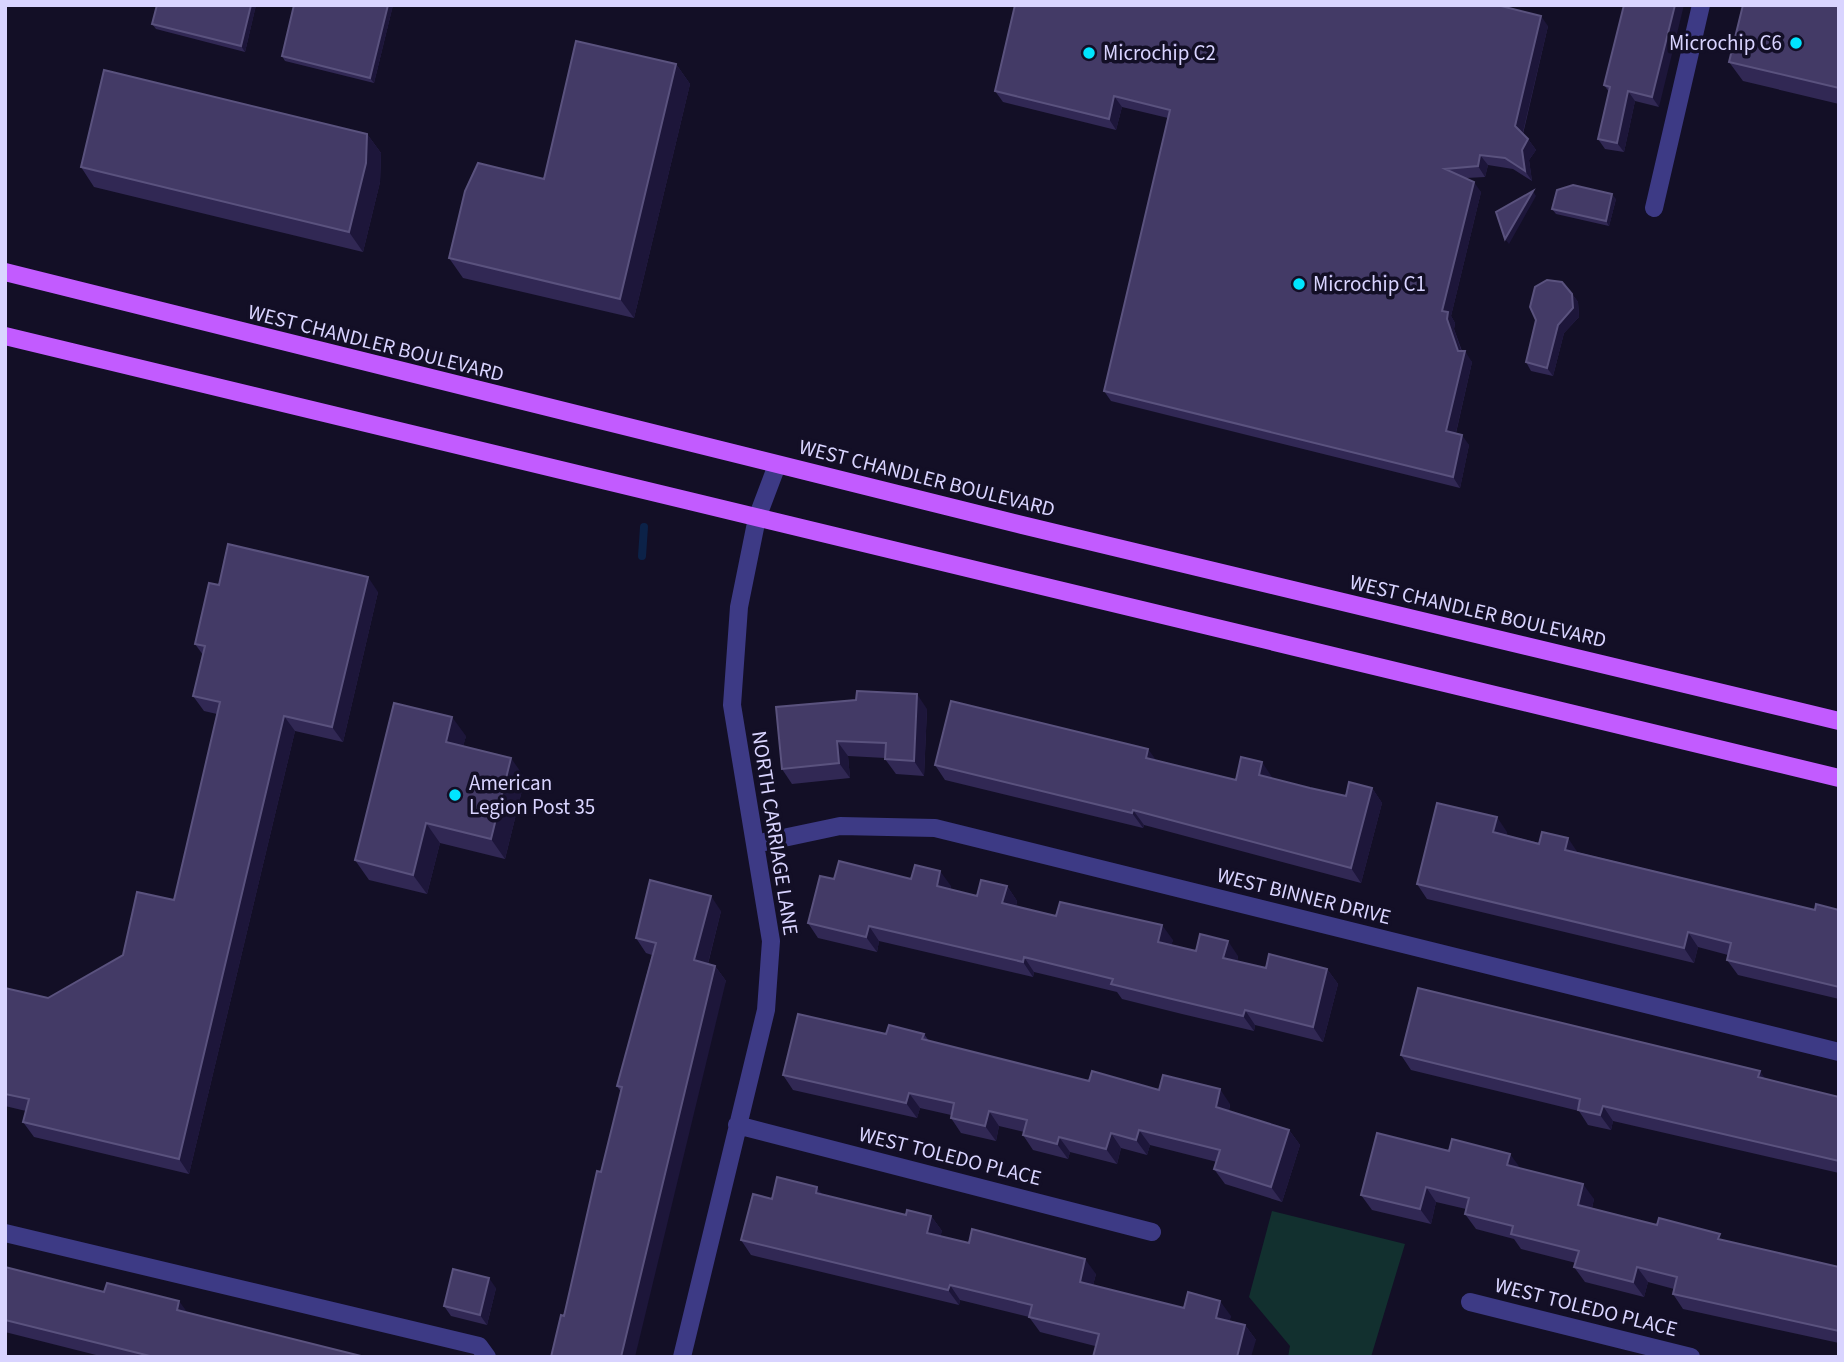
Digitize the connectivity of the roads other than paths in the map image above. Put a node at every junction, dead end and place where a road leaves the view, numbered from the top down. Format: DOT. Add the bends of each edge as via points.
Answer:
graph roads {
  1 [pos="1701,5"];
  2 [pos="1654,208"];
  3 [pos="5,272"];
  4 [pos="5,336"];
  5 [pos="776,465"];
  6 [pos="757,517"];
  7 [pos="1839,721"];
  8 [pos="1839,778"];
  9 [pos="755,844"];
  10 [pos="1839,1052"];
  11 [pos="737,1125"];
  12 [pos="1152,1232"];
  13 [pos="5,1233"];
  14 [pos="1470,1302"];
  15 [pos="486,1357"];
  16 [pos="682,1357"];
  17 [pos="1691,1357"];
  1 -- 2 [label="street"];
  3 -- 5 [label="main road, WEST CHANDLER BOULEVARD"];
  4 -- 6 [label="main road"];
  5 -- 6 [label="street, NORTH CARRIAGE LANE"];
  5 -- 7 [label="main road, WEST CHANDLER BOULEVARD"];
  6 -- 8 [label="main road"];
  6 -- 9 [label="street, NORTH CARRIAGE LANE" via="739,607 732,705"];
  9 -- 10 [label="street, WEST BINNER DRIVE" via="840,826 935,828"];
  9 -- 11 [label="street, NORTH CARRIAGE LANE" via="771,941 766,1010"];
  11 -- 12 [label="street, WEST TOLEDO PLACE"];
  11 -- 16 [label="street, NORTH CARRIAGE LANE"];
  13 -- 15 [label="street" via="479,1346"];
  14 -- 17 [label="street, WEST TOLEDO PLACE"];
}
